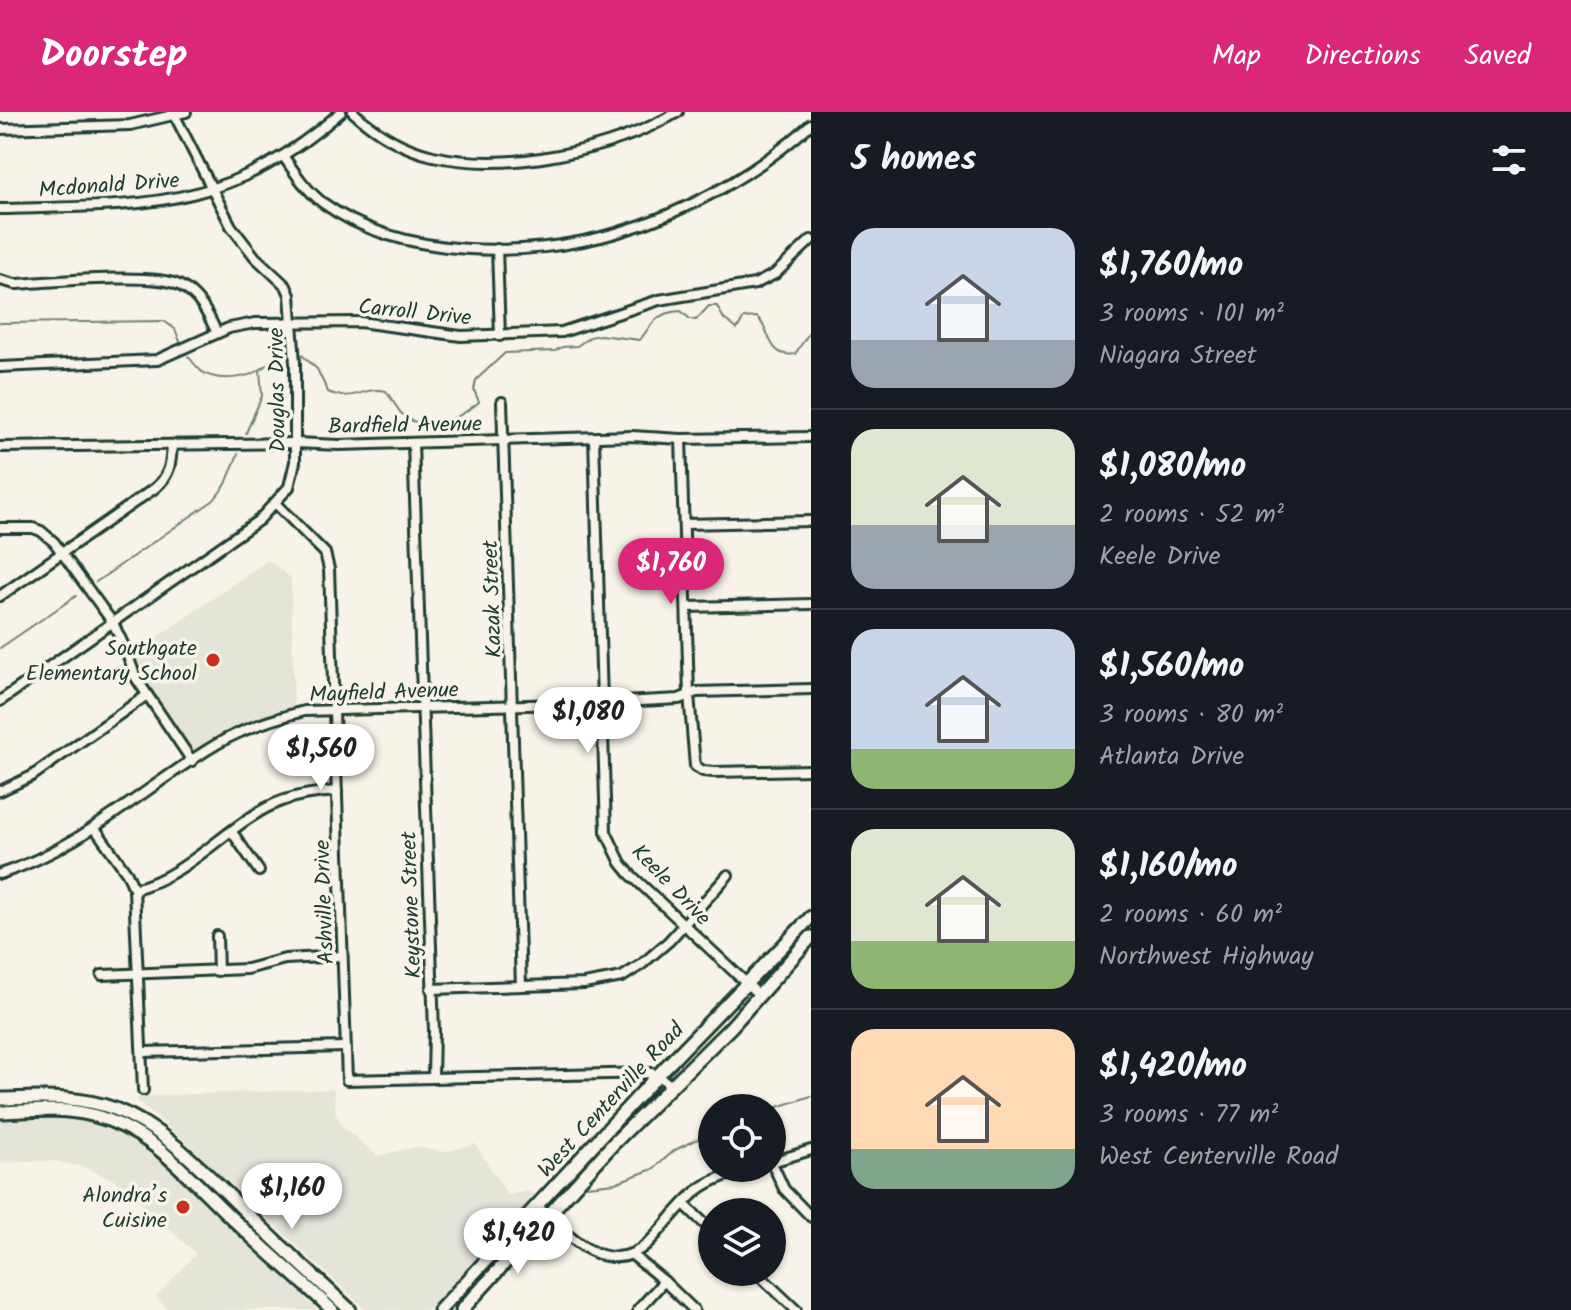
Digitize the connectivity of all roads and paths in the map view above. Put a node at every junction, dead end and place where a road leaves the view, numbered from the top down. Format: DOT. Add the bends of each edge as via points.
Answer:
graph roads {
  1 [pos="186,112"];
  2 [pos="341,112"];
  3 [pos="353,112"];
  4 [pos="678,112"];
  5 [pos="174,114"];
  6 [pos="811,124"];
  7 [pos="0,129"];
  8 [pos="284,157"];
  9 [pos="213,189"];
  10 [pos="0,209"];
  11 [pos="811,240"];
  12 [pos="497,249"];
  13 [pos="0,280"];
  14 [pos="293,322"];
  15 [pos="217,333"];
  16 [pos="500,336"];
  17 [pos="0,367"];
  18 [pos="502,402"];
  19 [pos="811,437"];
  20 [pos="594,438"];
  21 [pos="681,439"];
  22 [pos="504,440"];
  23 [pos="296,443"];
  24 [pos="413,443"];
  25 [pos="172,445"];
  26 [pos="0,447"];
  27 [pos="276,504"];
  28 [pos="811,521"];
  29 [pos="684,524"];
  30 [pos="0,528"];
  31 [pos="63,553"];
  32 [pos="0,596"];
  33 [pos="811,604"];
  34 [pos="687,607"];
  35 [pos="113,623"];
  36 [pos="811,689"];
  37 [pos="689,694"];
  38 [pos="147,695"];
  39 [pos="0,701"];
  40 [pos="603,703"];
  41 [pos="513,706"];
  42 [pos="422,708"];
  43 [pos="335,710"];
  44 [pos="192,761"];
  45 [pos="811,770"];
  46 [pos="0,791"];
  47 [pos="337,791"];
  48 [pos="94,827"];
  49 [pos="232,832"];
  50 [pos="259,871"];
  51 [pos="0,874"];
  52 [pos="728,875"];
  53 [pos="134,889"];
  54 [pos="811,917"];
  55 [pos="684,924"];
  56 [pos="796,933"];
  57 [pos="217,936"];
  58 [pos="810,942"];
  59 [pos="342,956"];
  60 [pos="218,971"];
  61 [pos="140,973"];
  62 [pos="102,975"];
  63 [pos="746,983"];
  64 [pos="521,986"];
  65 [pos="431,989"];
  66 [pos="760,996"];
  67 [pos="345,1047"];
  68 [pos="143,1052"];
  69 [pos="658,1075"];
  70 [pos="433,1078"];
  71 [pos="671,1086"];
  72 [pos="143,1090"];
  73 [pos="0,1099"];
  74 [pos="53,1104"];
  75 [pos="0,1112"];
  76 [pos="608,1140"];
  77 [pos="811,1150"];
  78 [pos="786,1158"];
  79 [pos="717,1182"];
  80 [pos="781,1182"];
  81 [pos="233,1199"];
  82 [pos="684,1204"];
  83 [pos="538,1206"];
  84 [pos="225,1212"];
  85 [pos="549,1217"];
  86 [pos="811,1217"];
  87 [pos="698,1218"];
  88 [pos="500,1245"];
  89 [pos="631,1254"];
  90 [pos="298,1270"];
  91 [pos="476,1272"];
  92 [pos="664,1281"];
  93 [pos="487,1284"];
  94 [pos="771,1286"];
  95 [pos="476,1296"];
  96 [pos="332,1310"];
  97 [pos="350,1310"];
  98 [pos="440,1310"];
  99 [pos="462,1310"];
  100 [pos="638,1310"];
  101 [pos="694,1310"];
  102 [pos="796,1310"];
  1 -- 5 [label="street"];
  2 -- 8 [label="street, Mcdonald Drive"];
  3 -- 4 [label="street" via="413,150 470,161 591,147"];
  5 -- 7 [label="street" via="130,125"];
  5 -- 9 [label="street, Douglas Drive"];
  6 -- 12 [label="street" via="727,186 641,225 583,241"];
  8 -- 9 [label="street, Mcdonald Drive"];
  8 -- 12 [label="street" via="320,201 359,223 433,247"];
  9 -- 10 [label="street, Mcdonald Drive" via="149,203"];
  9 -- 14 [label="street, Douglas Drive" via="231,226 286,286"];
  11 -- 16 [label="street, Carroll Drive" via="775,274 755,284 659,300 562,332"];
  12 -- 16 [label="street"];
  13 -- 15 [label="street" via="174,283 204,307"];
  14 -- 15 [label="street, Carroll Drive" via="240,325"];
  14 -- 16 [label="street, Carroll Drive" via="360,322 434,334"];
  14 -- 23 [label="street, Douglas Drive"];
  15 -- 17 [label="street, Carroll Drive" via="148,362"];
  18 -- 22 [label="street, Kazak Street"];
  19 -- 21 [label="street, Bardfield Avenue"];
  20 -- 21 [label="street, Bardfield Avenue"];
  20 -- 22 [label="street, Bardfield Avenue"];
  20 -- 40 [label="street, Keele Drive"];
  21 -- 29 [label="street"];
  22 -- 24 [label="street, Bardfield Avenue"];
  22 -- 41 [label="street, Kazak Street"];
  23 -- 24 [label="street, Bardfield Avenue"];
  23 -- 25 [label="street, Bardfield Avenue"];
  23 -- 27 [label="street, Douglas Drive" via="289,487"];
  24 -- 42 [label="street, Keystone Street"];
  25 -- 26 [label="street, Bardfield Avenue"];
  25 -- 31 [label="street" via="166,478"];
  27 -- 35 [label="street, Douglas Drive"];
  27 -- 43 [label="street, Ashville Drive" via="325,553"];
  28 -- 29 [label="street"];
  29 -- 34 [label="street"];
  30 -- 31 [label="street" via="41,531"];
  31 -- 32 [label="street"];
  31 -- 35 [label="street"];
  33 -- 34 [label="street"];
  34 -- 37 [label="street"];
  35 -- 38 [label="street"];
  35 -- 39 [label="street, Douglas Drive"];
  36 -- 37 [label="street, Mayfield Avenue"];
  37 -- 40 [label="street, Mayfield Avenue"];
  37 -- 45 [label="street" via="695,766 703,771"];
  38 -- 44 [label="street"];
  38 -- 46 [label="street" via="32,776"];
  40 -- 41 [label="street, Mayfield Avenue"];
  40 -- 55 [label="street, Keele Drive" via="606,832 621,863"];
  41 -- 42 [label="street, Mayfield Avenue"];
  41 -- 64 [label="street, Kazak Street"];
  42 -- 43 [label="street, Mayfield Avenue"];
  42 -- 65 [label="street, Keystone Street"];
  43 -- 44 [label="street, Mayfield Avenue" via="278,717"];
  43 -- 47 [label="street, Ashville Drive"];
  44 -- 48 [label="street, Mayfield Avenue"];
  47 -- 49 [label="street" via="284,800"];
  47 -- 59 [label="street, Ashville Drive"];
  48 -- 51 [label="street, Mayfield Avenue" via="41,859"];
  48 -- 53 [label="street"];
  49 -- 50 [label="street"];
  49 -- 53 [label="street" via="165,877"];
  52 -- 55 [label="street"];
  53 -- 61 [label="street"];
  54 -- 56 [label="main road, West Centerville Road"];
  55 -- 63 [label="street, Keele Drive"];
  55 -- 64 [label="street" via="622,977"];
  56 -- 58 [label="street"];
  56 -- 63 [label="main road, West Centerville Road"];
  57 -- 60 [label="street"];
  58 -- 66 [label="main road, West Centerville Road"];
  59 -- 60 [label="street"];
  59 -- 67 [label="street, Ashville Drive"];
  60 -- 61 [label="street"];
  61 -- 62 [label="street"];
  61 -- 68 [label="street"];
  63 -- 66 [label="street, Keele Drive"];
  63 -- 69 [label="main road, West Centerville Road"];
  64 -- 65 [label="street"];
  65 -- 70 [label="street, Keystone Street"];
  66 -- 71 [label="main road, West Centerville Road"];
  67 -- 68 [label="street"];
  67 -- 70 [label="street, Ashville Drive" via="347,1080"];
  68 -- 72 [label="street"];
  69 -- 70 [label="street"];
  69 -- 71 [label="street"];
  69 -- 76 [label="main road, West Centerville Road"];
  71 -- 76 [label="main road, West Centerville Road"];
  73 -- 74 [label="main road"];
  74 -- 75 [label="main road"];
  74 -- 81 [label="main road" via="85,1101 115,1109 154,1130"];
  74 -- 84 [label="main road" via="139,1134"];
  76 -- 83 [label="main road, West Centerville Road"];
  76 -- 85 [label="main road, West Centerville Road"];
  77 -- 78 [label="street"];
  79 -- 82 [label="street"];
  80 -- 86 [label="street"];
  81 -- 84 [label="main road"];
  81 -- 90 [label="main road"];
  82 -- 87 [label="street"];
  82 -- 89 [label="street"];
  83 -- 85 [label="street"];
  83 -- 88 [label="main road, West Centerville Road"];
  84 -- 90 [label="main road"];
  85 -- 89 [label="street" via="588,1251 616,1257"];
  85 -- 93 [label="main road, West Centerville Road"];
  88 -- 91 [label="main road, West Centerville Road"];
  88 -- 93 [label="main road"];
  89 -- 92 [label="street"];
  90 -- 96 [label="main road"];
  90 -- 97 [label="main road"];
  91 -- 95 [label="main road"];
  91 -- 98 [label="main road, West Centerville Road"];
  92 -- 100 [label="street"];
  92 -- 101 [label="street"];
  93 -- 95 [label="main road, West Centerville Road"];
  94 -- 102 [label="street"];
  95 -- 99 [label="main road, West Centerville Road"];
}
